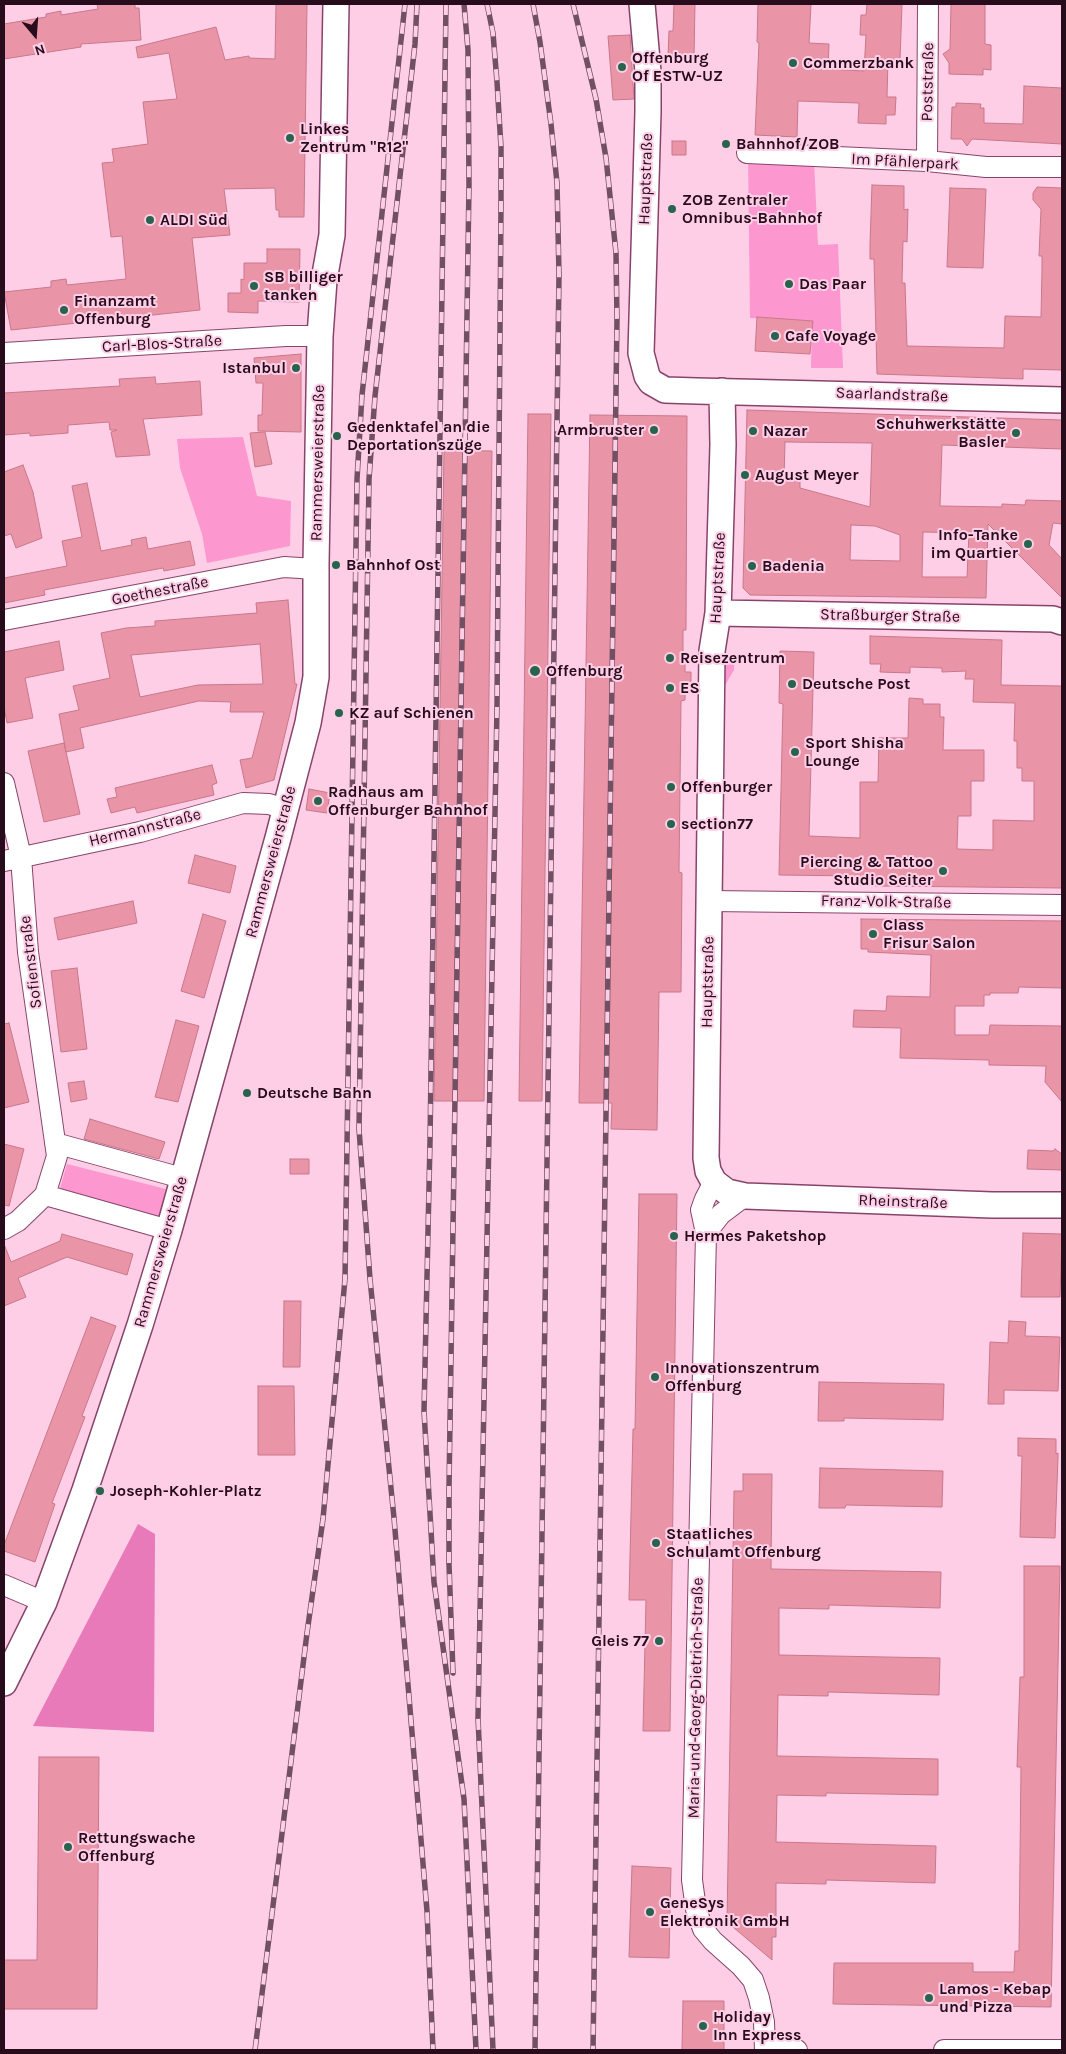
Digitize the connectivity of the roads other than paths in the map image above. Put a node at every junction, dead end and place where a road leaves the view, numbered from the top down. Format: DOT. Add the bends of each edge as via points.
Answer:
graph roads {
  1 [pos="336,4"];
  2 [pos="928,4"];
  3 [pos="641,5"];
  4 [pos="747,153"];
  5 [pos="927,161"];
  6 [pos="1062,167"];
  7 [pos="320,336"];
  8 [pos="4,353"];
  9 [pos="722,391"];
  10 [pos="1062,400"];
  11 [pos="316,569"];
  12 [pos="718,613"];
  13 [pos="1059,619"];
  14 [pos="4,620"];
  15 [pos="4,783"];
  16 [pos="285,809"];
  17 [pos="13,859"];
  18 [pos="709,901"];
  19 [pos="1062,905"];
  20 [pos="56,1142"];
  21 [pos="182,1178"];
  22 [pos="714,1182"];
  23 [pos="45,1195"];
  24 [pos="745,1196"];
  25 [pos="1062,1205"];
  26 [pos="4,1228"];
  27 [pos="169,1230"];
  28 [pos="706,1233"];
  29 [pos="4,1585"];
  30 [pos="44,1602"];
  31 [pos="4,1684"];
  32 [pos="765,2049"];
  33 [pos="797,2050"];
  34 [pos="944,2050"];
  35 [pos="1062,2050"];
  1 -- 7 [label="street, Rammersweierstraße" via="332,235 324,280"];
  2 -- 5 [label="street, Poststraße"];
  3 -- 9 [label="street, Hauptstraße" via="648,72 643,365 647,376 665,390"];
  4 -- 5 [label="street, Im Pfählerpark"];
  5 -- 6 [label="street, Im Pfählerpark" via="986,167"];
  7 -- 8 [label="street, Carl-Blos-Straße"];
  7 -- 11 [label="street, Rammersweierstraße"];
  9 -- 10 [label="street, Saarlandstraße"];
  9 -- 12 [label="street, Hauptstraße"];
  11 -- 14 [label="street, Goethestraße" via="284,567"];
  11 -- 16 [label="street, Rammersweierstraße" via="316,677 308,723"];
  12 -- 13 [label="street, Straßburger Straße"];
  12 -- 18 [label="street, Hauptstraße" via="712,651"];
  15 -- 17 [label="street, Sofienstraße"];
  16 -- 17 [label="street, Hermannstraße" via="269,804 243,803 140,832"];
  16 -- 21 [label="street, Rammersweierstraße"];
  17 -- 20 [label="street, Sofienstraße"];
  18 -- 19 [label="street, Franz-Volk-Straße"];
  18 -- 22 [label="street, Hauptstraße" via="706,1158"];
  20 -- 21 [label="street"];
  20 -- 23 [label="street, Sofienstraße" via="57,1156"];
  21 -- 27 [label="street, Rammersweierstraße"];
  22 -- 24 [label="street" via="727,1192"];
  22 -- 28 [label="street, Maria-und-Georg-Dietrich-Straße" via="702,1210"];
  23 -- 26 [label="street" via="18,1221"];
  23 -- 27 [label="street"];
  24 -- 25 [label="street, Rheinstraße"];
  24 -- 28 [label="street" via="721,1214"];
  27 -- 30 [label="street, Rammersweierstraße" via="85,1490"];
  28 -- 32 [label="street, Maria-und-Georg-Dietrich-Straße" via="692,1880 703,1929 752,1980 764,2022"];
  29 -- 30 [label="street"];
  30 -- 31 [label="street, Rammersweierstraße"];
  32 -- 33 [label="street"];
  34 -- 35 [label="street"];
}
